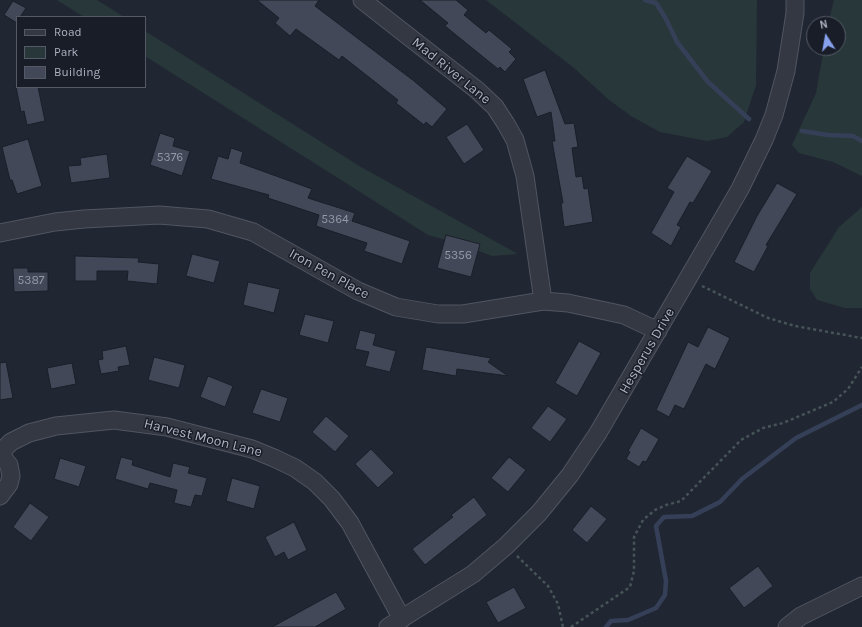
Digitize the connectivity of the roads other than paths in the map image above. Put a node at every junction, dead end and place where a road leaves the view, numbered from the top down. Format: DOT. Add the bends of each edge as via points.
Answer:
graph roads {
  1 [pos="362,0"];
  2 [pos="795,0"];
  3 [pos="0,233"];
  4 [pos="543,301"];
  5 [pos="658,331"];
  6 [pos="0,453"];
  7 [pos="0,496"];
  8 [pos="862,586"];
  9 [pos="395,623"];
  10 [pos="787,627"];
  1 -- 4 [label="street, Mad River Lane" via="477,90 495,107 506,124 515,140 525,176"];
  2 -- 5 [label="street, Hesperus Drive" via="790,48 774,115 740,189"];
  3 -- 4 [label="street, Iron Pen Place" via="84,219 159,215 208,219 253,232 358,291 396,307 438,314 463,314"];
  4 -- 5 [label="street, Iron Pen Place" via="624,314"];
  5 -- 9 [label="street, Hesperus Drive" via="598,433 570,475 539,513 473,574"];
  6 -- 7 [label="street, Harvest Moon Lane" via="9,465 11,476 9,484"];
  6 -- 9 [label="street, Harvest Moon Lane" via="11,442 29,433 56,426 114,420 167,427 252,449 274,458 316,482 350,523"];
  8 -- 10 [label="street" via="801,616"];
}
